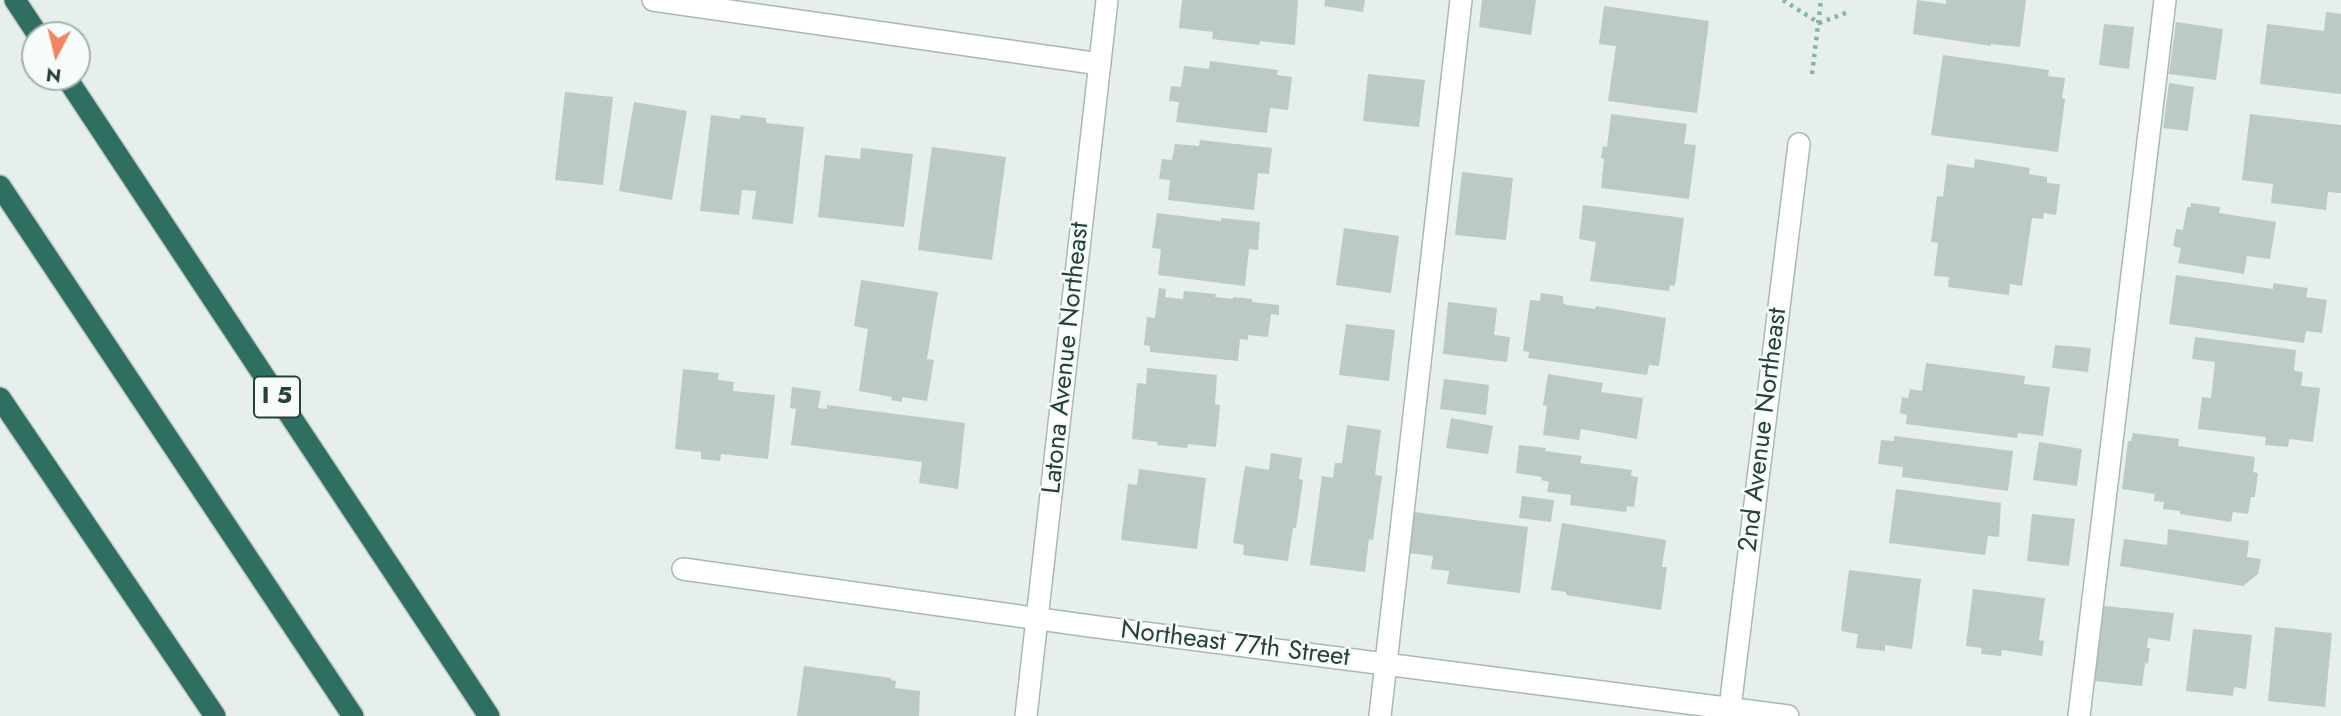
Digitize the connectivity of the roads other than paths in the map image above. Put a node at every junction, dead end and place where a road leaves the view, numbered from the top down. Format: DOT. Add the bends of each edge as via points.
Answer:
graph roads {
  1 [pos="15,0"];
  2 [pos="653,0"];
  3 [pos="1107,0"];
  4 [pos="1461,0"];
  5 [pos="2165,0"];
  6 [pos="29,21"];
  7 [pos="1100,64"];
  8 [pos="75,91"];
  9 [pos="1799,144"];
  10 [pos="0,186"];
  11 [pos="0,398"];
  12 [pos="683,569"];
  13 [pos="1037,619"];
  14 [pos="1386,664"];
  15 [pos="1730,712"];
  16 [pos="215,716"];
  17 [pos="353,716"];
  18 [pos="489,716"];
  19 [pos="1026,716"];
  20 [pos="1380,716"];
  21 [pos="1788,716"];
  22 [pos="2079,716"];
  1 -- 6 [label="highway"];
  2 -- 7 [label="street"];
  3 -- 7 [label="street, Latona Avenue Northeast"];
  4 -- 14 [label="street"];
  5 -- 22 [label="street"];
  7 -- 13 [label="street, Latona Avenue Northeast"];
  8 -- 18 [label="highway, I 5"];
  9 -- 15 [label="street, 2nd Avenue Northeast"];
  10 -- 17 [label="highway"];
  11 -- 16 [label="highway"];
  12 -- 13 [label="street, Northeast 77th Street"];
  13 -- 14 [label="street, Northeast 77th Street"];
  13 -- 19 [label="street, Latona Avenue Northeast"];
  14 -- 15 [label="street, Northeast 77th Street"];
  14 -- 20 [label="street"];
  15 -- 21 [label="street, Northeast 77th Street"];
}
